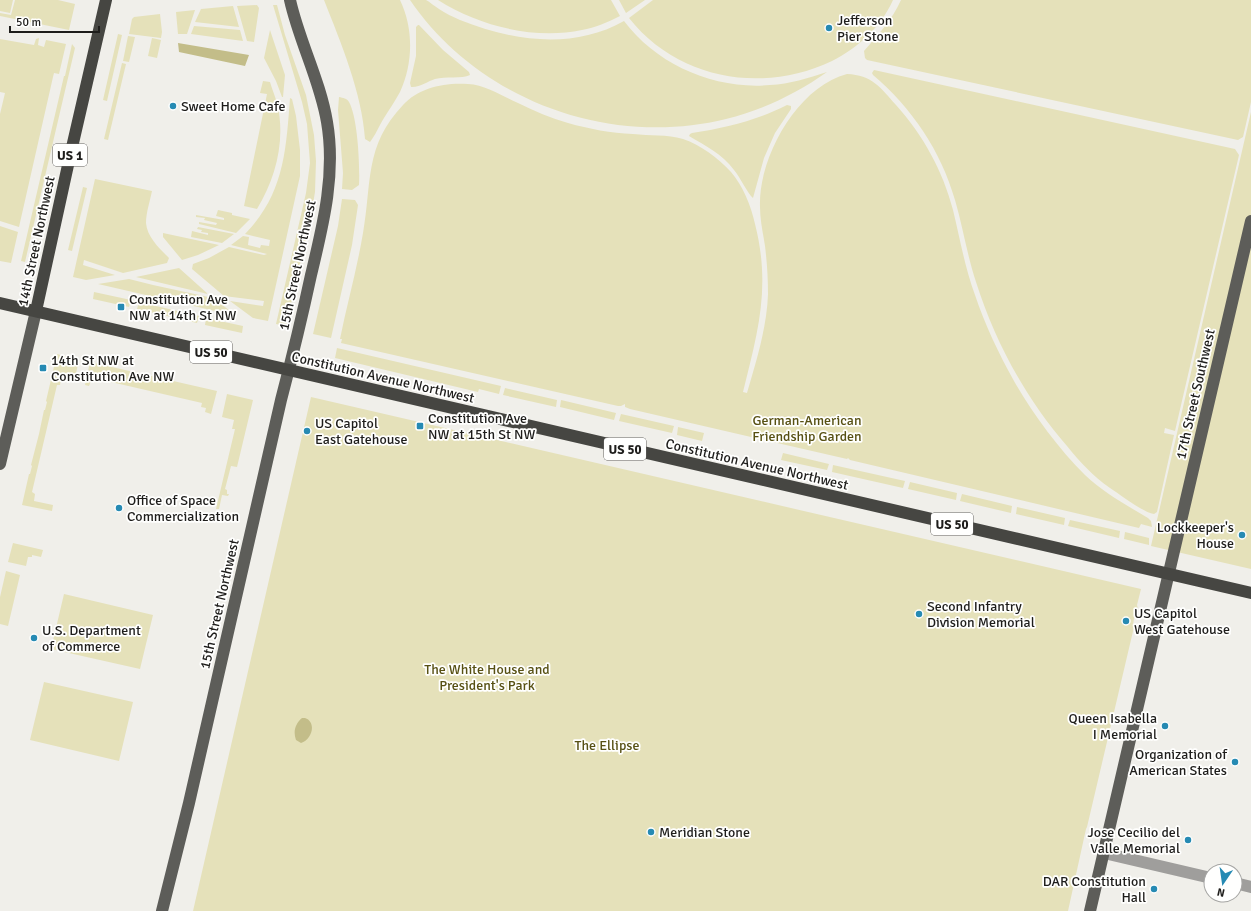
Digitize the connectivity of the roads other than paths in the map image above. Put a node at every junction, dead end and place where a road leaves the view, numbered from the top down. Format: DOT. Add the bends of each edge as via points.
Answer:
graph roads {
  1 [pos="106,0"];
  2 [pos="290,0"];
  3 [pos="1251,221"];
  4 [pos="0,303"];
  5 [pos="36,311"];
  6 [pos="289,370"];
  7 [pos="0,464"];
  8 [pos="1169,574"];
  9 [pos="1251,593"];
  10 [pos="1104,853"];
  11 [pos="1203,876"];
  12 [pos="162,911"];
  13 [pos="1090,911"];
  1 -- 5 [label="highway, 14th Street Northwest / US 1"];
  2 -- 6 [label="main road, 15th Street Northwest" via="327,121 330,163 324,219"];
  3 -- 8 [label="main road, 17th Street Southwest"];
  4 -- 5 [label="highway, Constitution Avenue Northwest"];
  5 -- 6 [label="highway, Constitution Avenue Northwest / US 50"];
  5 -- 7 [label="main road, 14th Street Northwest"];
  6 -- 8 [label="highway, Constitution Avenue Northwest / US 50"];
  6 -- 12 [label="main road, 15th Street Northwest"];
  8 -- 9 [label="highway, Constitution Avenue Northwest / US 50"];
  8 -- 10 [label="main road, 17th Street Southwest"];
  10 -- 11 [label="street"];
  10 -- 13 [label="main road, 17th Street Southwest"];
}
